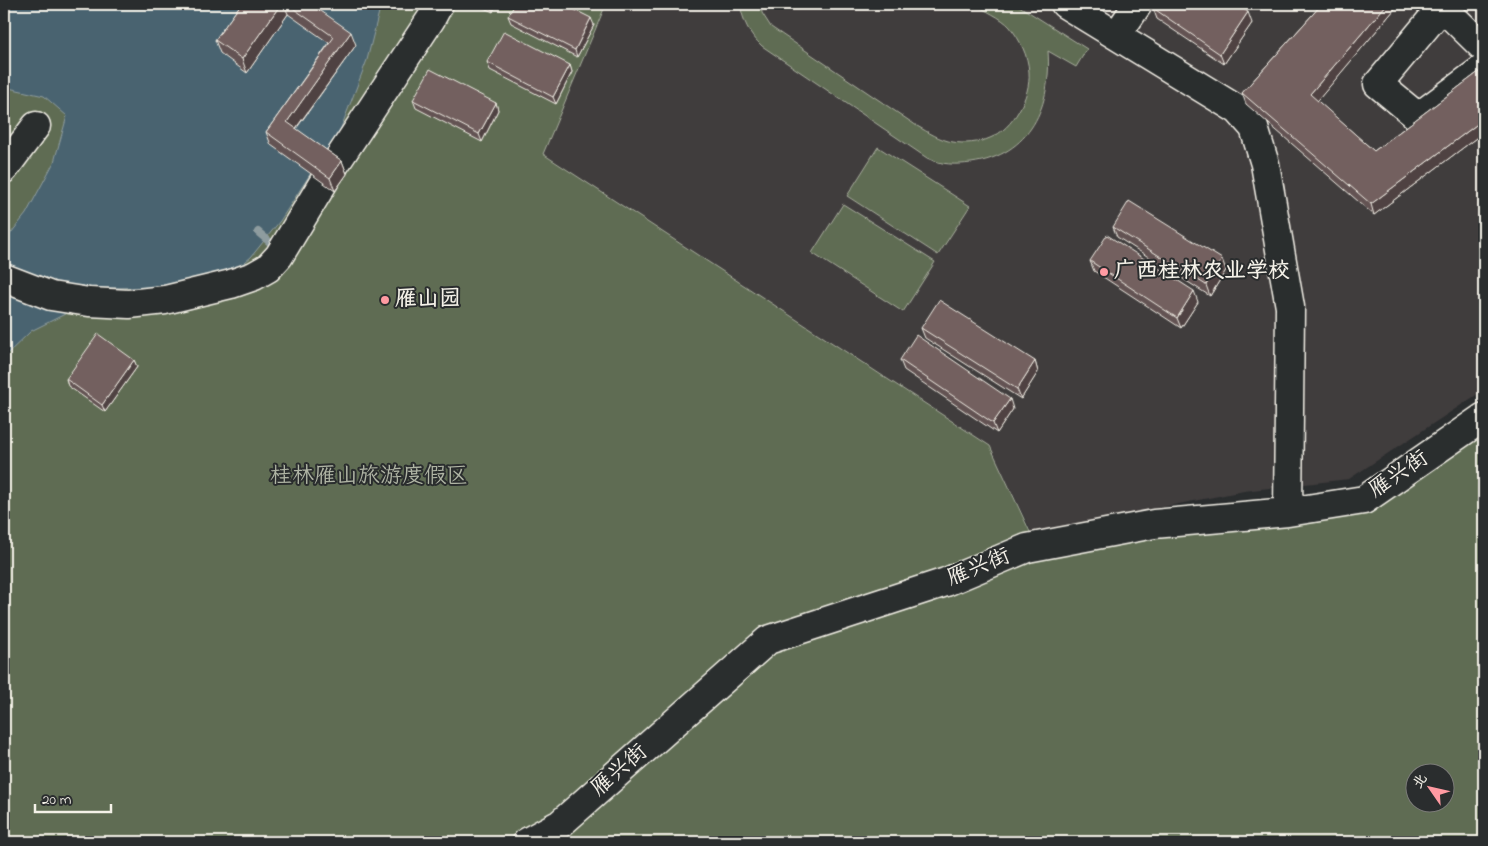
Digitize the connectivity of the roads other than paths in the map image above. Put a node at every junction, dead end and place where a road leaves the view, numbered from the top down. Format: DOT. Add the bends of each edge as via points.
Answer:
graph roads {
  1 [pos="440,4"];
  2 [pos="1065,4"];
  3 [pos="1138,4"];
  4 [pos="1440,5"];
  5 [pos="1117,35"];
  6 [pos="1484,48"];
  7 [pos="1484,68"];
  8 [pos="1253,85"];
  9 [pos="1233,107"];
  10 [pos="36,126"];
  11 [pos="4,169"];
  12 [pos="4,278"];
  13 [pos="1484,417"];
  14 [pos="1288,512"];
  15 [pos="527,842"];
  1 -- 12 [label="street" via="328,175 280,256 268,268 232,284 165,300 129,304 51,296"];
  2 -- 5 [label="street"];
  3 -- 5 [label="street"];
  4 -- 6 [label="street"];
  4 -- 7 [label="street" via="1378,84 1418,117"];
  5 -- 9 [label="street"];
  8 -- 9 [label="street"];
  9 -- 14 [label="street" via="1254,128 1265,164 1290,307"];
  10 -- 11 [label="street"];
  13 -- 14 [label="street, 雁兴街" via="1364,500"];
  14 -- 15 [label="street, 雁兴街" via="1154,524 1028,548 946,582 768,640 560,824"];
}
